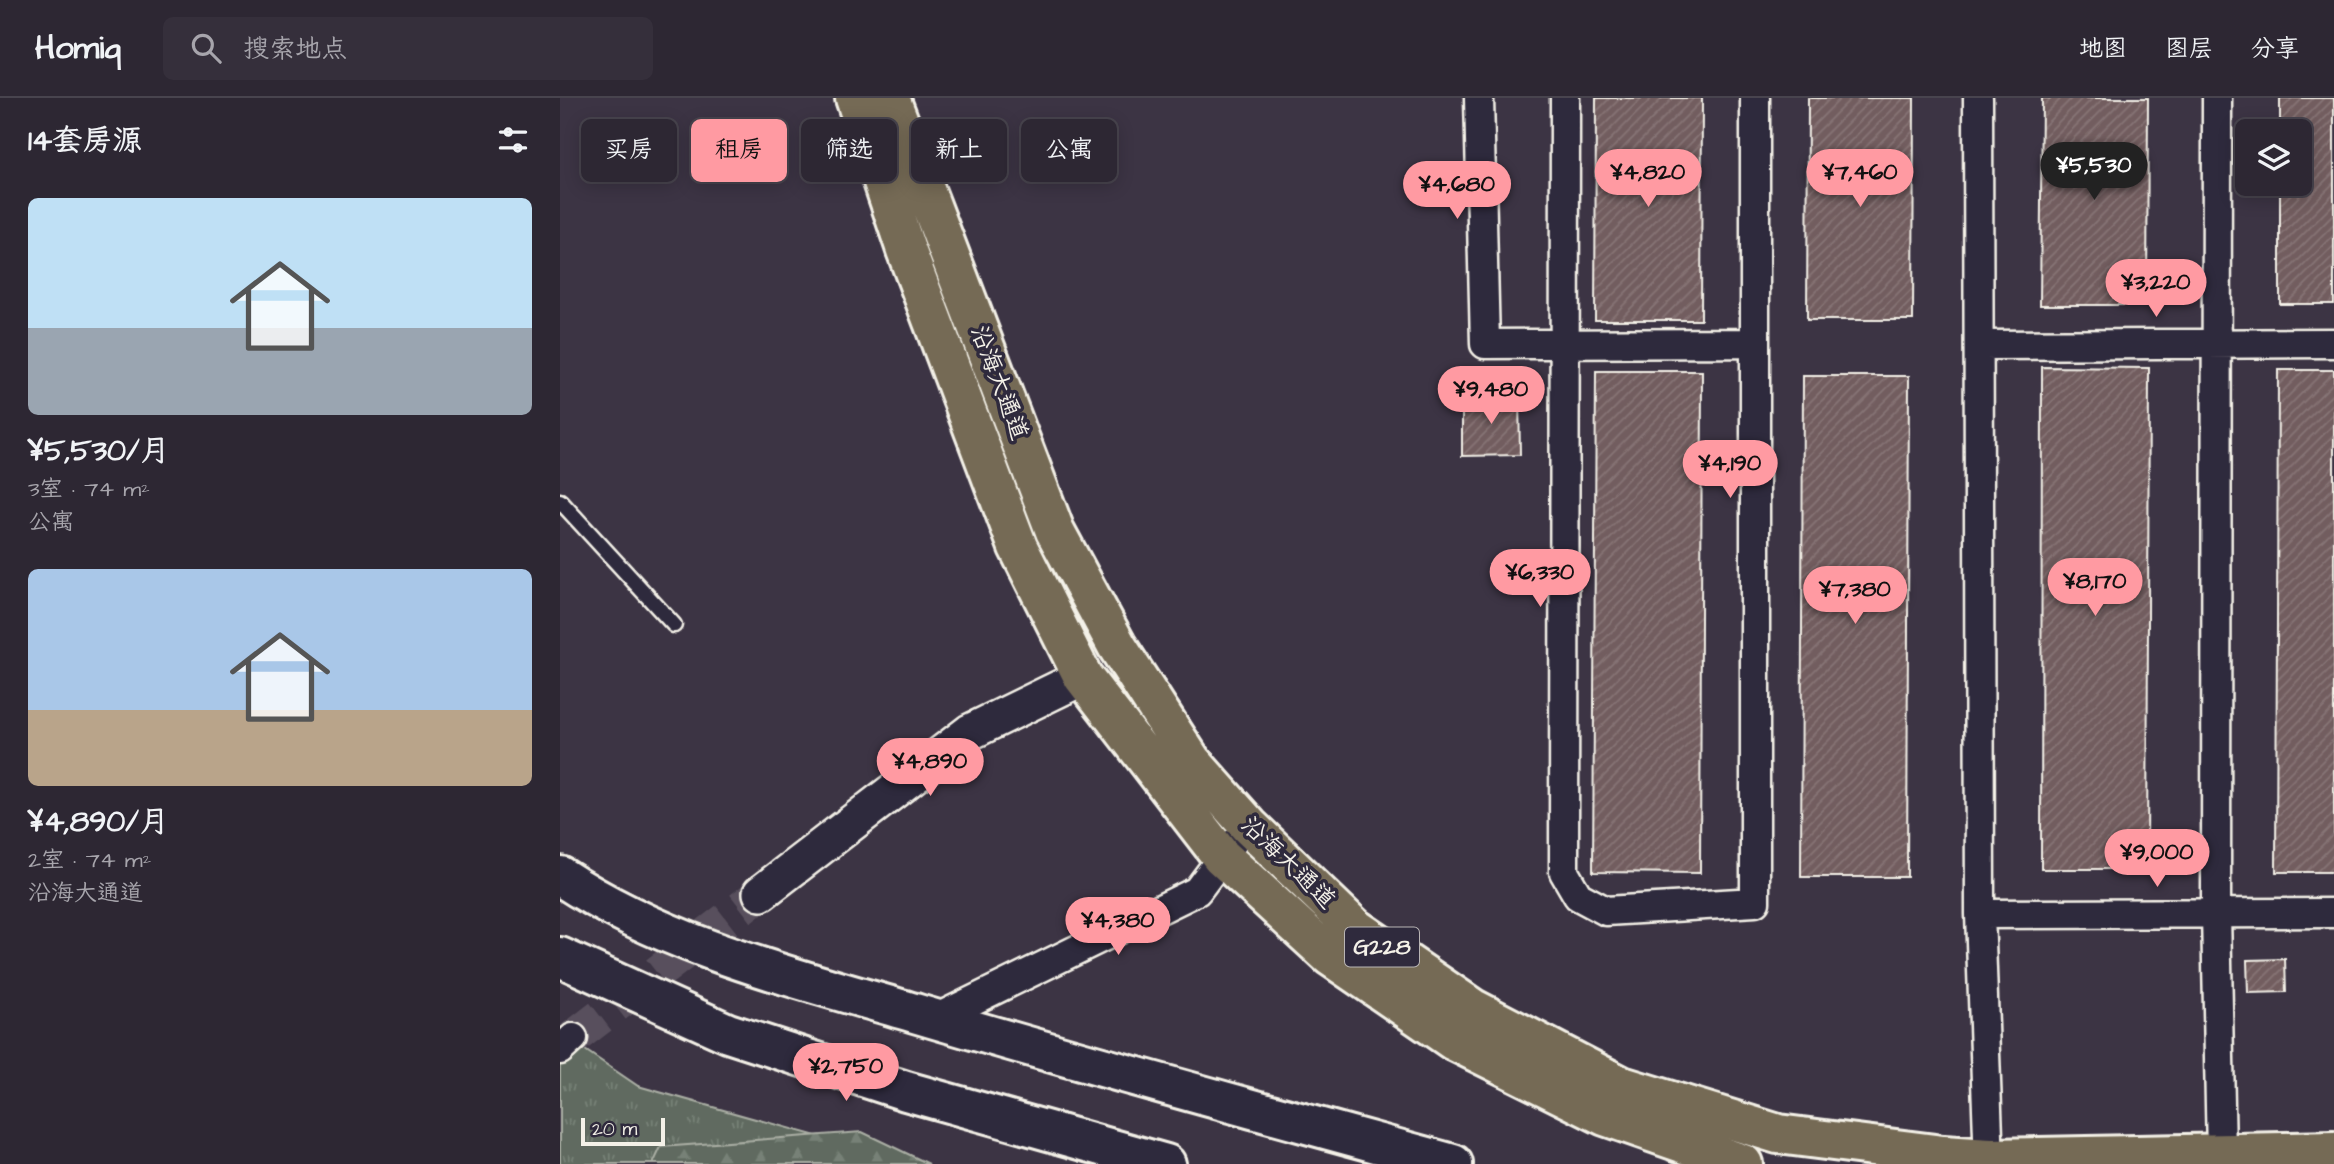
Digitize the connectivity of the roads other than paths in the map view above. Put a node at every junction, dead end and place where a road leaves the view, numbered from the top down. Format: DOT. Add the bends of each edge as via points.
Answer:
graph roads {
  1 [pos="855,98"];
  2 [pos="890,98"];
  3 [pos="1479,98"];
  4 [pos="1565,98"];
  5 [pos="1755,98"];
  6 [pos="1978,98"];
  7 [pos="2217,98"];
  8 [pos="1755,343"];
  9 [pos="2217,343"];
  10 [pos="2334,343"];
  11 [pos="1564,344"];
  12 [pos="1979,345"];
  13 [pos="560,501"];
  14 [pos="674,625"];
  15 [pos="1083,677"];
  16 [pos="1249,826"];
  17 [pos="1221,856"];
  18 [pos="560,876"];
  19 [pos="761,893"];
  20 [pos="2216,913"];
  21 [pos="2334,913"];
  22 [pos="1980,914"];
  23 [pos="560,957"];
  24 [pos="935,1019"];
  25 [pos="2334,1152"];
  26 [pos="2221,1153"];
  27 [pos="1989,1161"];
  28 [pos="1166,1164"];
  29 [pos="1453,1164"];
  30 [pos="1743,1164"];
  1 -- 15 [label="highway, 沿海大通道 / G228" via="906,250 1018,547"];
  2 -- 16 [label="highway, 沿海大通道 / G228" via="1055,531 1117,646 1192,762"];
  3 -- 11 [label="street" via="1485,344"];
  4 -- 11 [label="street"];
  5 -- 8 [label="street"];
  6 -- 12 [label="street"];
  7 -- 9 [label="street"];
  8 -- 11 [label="street"];
  8 -- 11 [label="street" via="1755,902 1606,911 1578,896 1564,872"];
  9 -- 10 [label="street"];
  9 -- 12 [label="street"];
  9 -- 20 [label="street"];
  12 -- 22 [label="street"];
  13 -- 14 [label="lane"];
  15 -- 17 [label="highway, 沿海大通道 / G228"];
  15 -- 19 [label="street" via="970,732"];
  16 -- 17 [label="street"];
  16 -- 27 [label="highway, 沿海大通道 / G228" via="1355,928 1472,1008 1622,1086 1777,1134"];
  17 -- 24 [label="street" via="1197,891"];
  17 -- 30 [label="highway, 沿海大通道 / G228" via="1330,956 1454,1041 1605,1116"];
  18 -- 24 [label="main road" via="605,905 745,963"];
  20 -- 21 [label="street"];
  20 -- 22 [label="street"];
  20 -- 26 [label="street"];
  22 -- 27 [label="street"];
  23 -- 28 [label="main road" via="728,1033 906,1091"];
  24 -- 29 [label="main road"];
  25 -- 26 [label="highway, 沿海大通道 / G228"];
  26 -- 27 [label="highway, 沿海大通道 / G228"];
}
